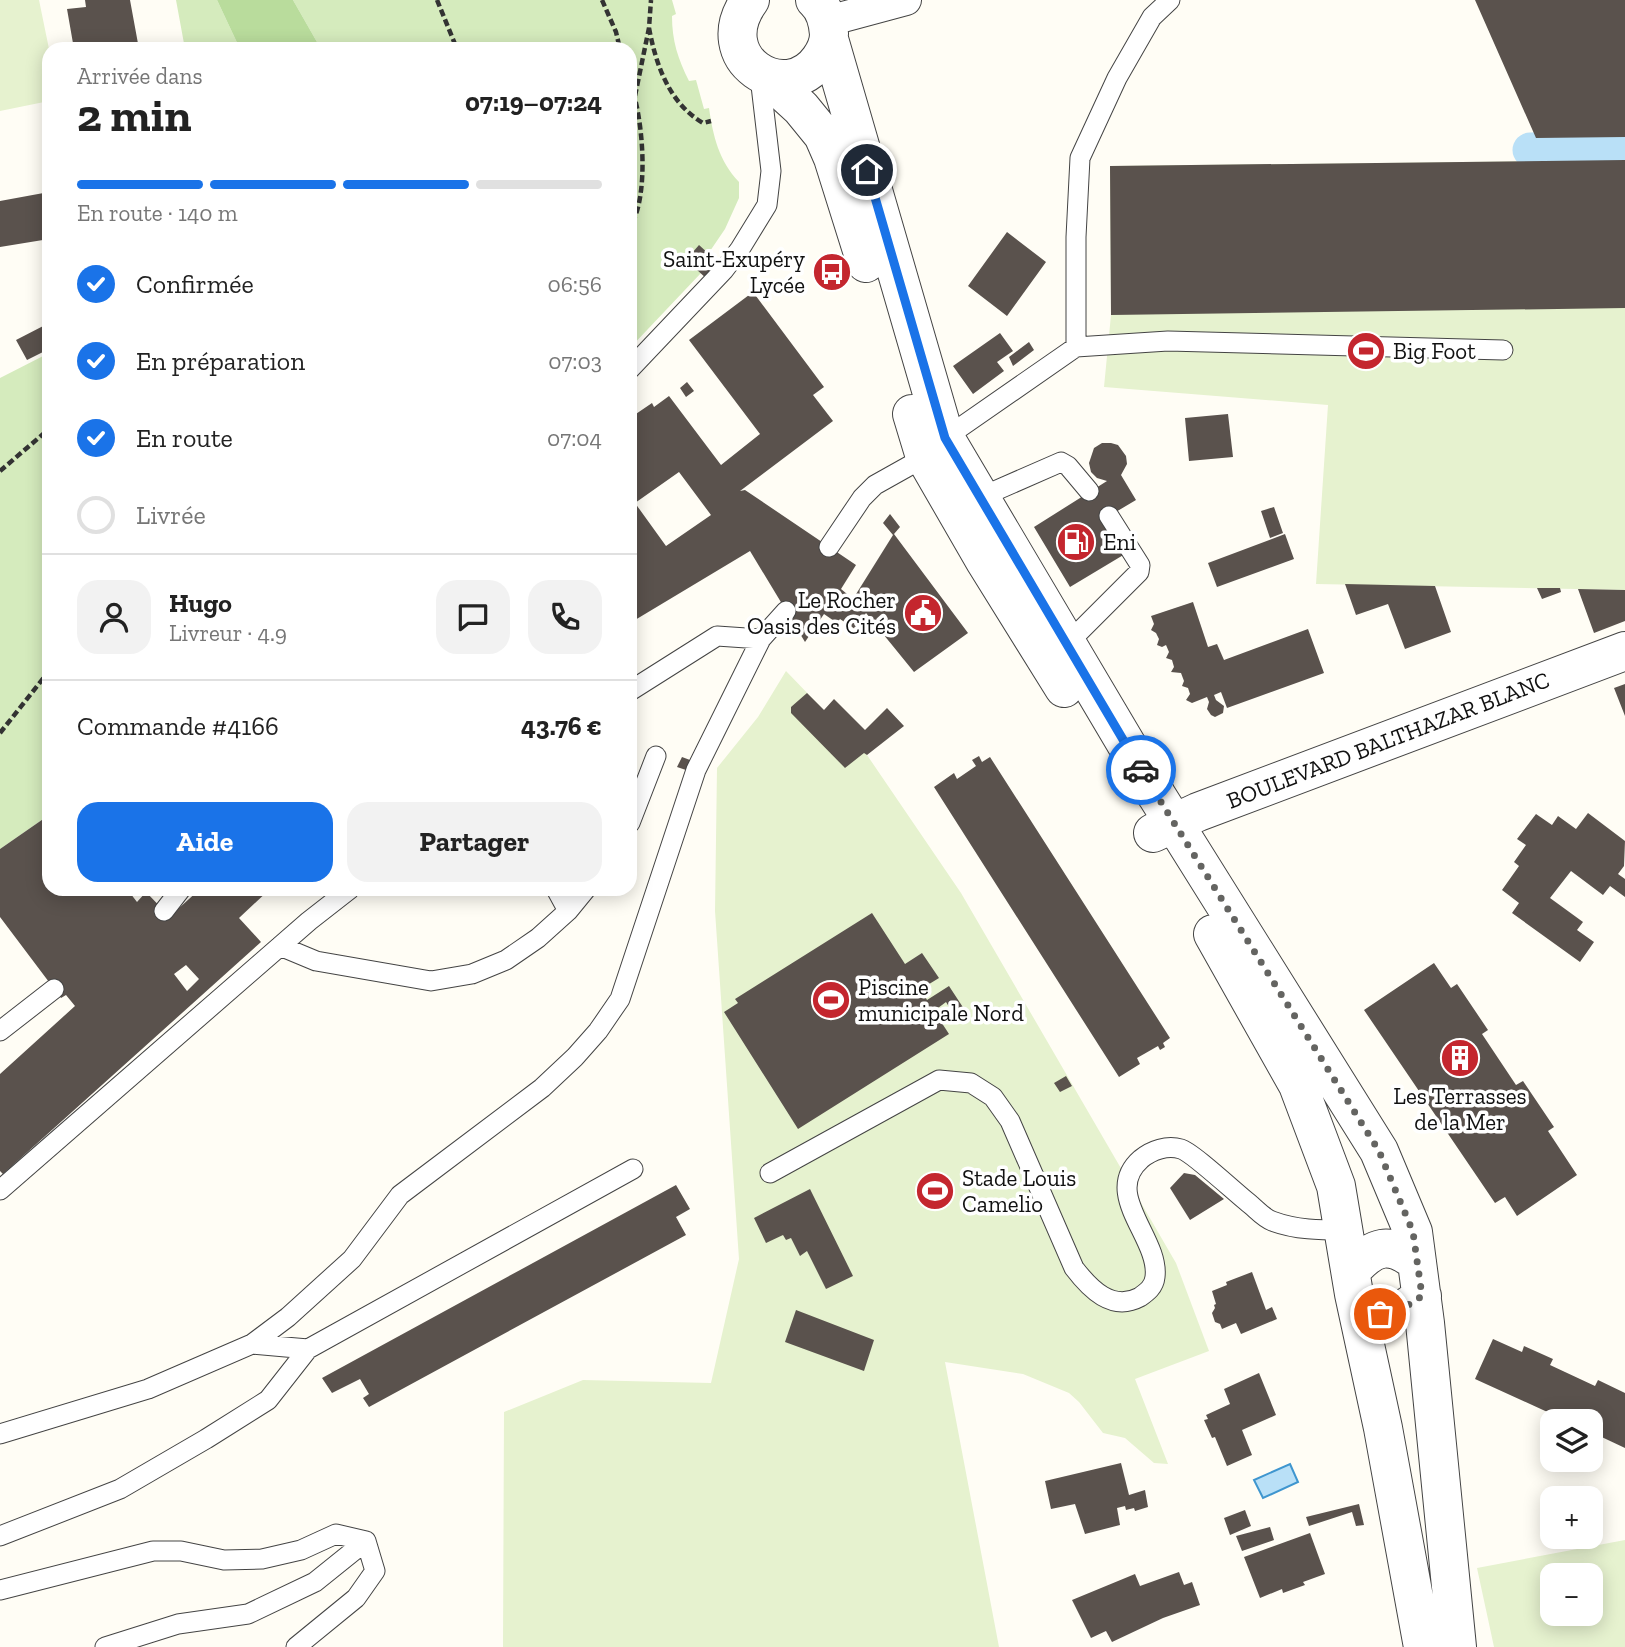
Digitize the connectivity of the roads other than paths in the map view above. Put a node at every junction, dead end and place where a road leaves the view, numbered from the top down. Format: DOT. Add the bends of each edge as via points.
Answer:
graph roads {
  1 [pos="906,0"];
  2 [pos="1170,0"];
  3 [pos="739,9"];
  4 [pos="824,20"];
  5 [pos="762,74"];
  6 [pos="1076,347"];
  7 [pos="1503,350"];
  8 [pos="637,362"];
  9 [pos="935,447"];
  10 [pos="1089,491"];
  11 [pos="981,496"];
  12 [pos="1109,516"];
  13 [pos="829,547"];
  14 [pos="786,611"];
  15 [pos="761,639"];
  16 [pos="1067,644"];
  17 [pos="1625,651"];
  18 [pos="637,687"];
  19 [pos="656,756"];
  20 [pos="637,805"];
  21 [pos="1163,828"];
  22 [pos="176,896"];
  23 [pos="341,896"];
  24 [pos="560,896"];
  25 [pos="580,896"];
  26 [pos="164,911"];
  27 [pos="568,911"];
  28 [pos="280,946"];
  29 [pos="54,989"];
  30 [pos="0,1031"];
  31 [pos="633,1169"];
  32 [pos="770,1172"];
  33 [pos="0,1190"];
  34 [pos="1345,1230"];
  35 [pos="1420,1279"];
  36 [pos="1354,1289"];
  37 [pos="252,1344"];
  38 [pos="308,1349"];
  39 [pos="0,1434"];
  40 [pos="0,1536"];
  41 [pos="366,1541"];
  42 [pos="0,1590"];
  43 [pos="105,1647"];
  44 [pos="296,1647"];
  45 [pos="1423,1647"];
  46 [pos="1457,1647"];
  1 -- 4 [label="street"];
  2 -- 6 [label="lane" via="1152,17 1117,78 1080,158"];
  3 -- 5 [label="street" via="741,53"];
  4 -- 5 [label="street" via="821,58 806,73 779,79"];
  4 -- 9 [label="street"];
  5 -- 8 [label="lane" via="771,171 767,205 730,263"];
  5 -- 9 [label="street" via="801,108 823,135"];
  6 -- 7 [label="lane" via="1168,341"];
  6 -- 9 [label="lane"];
  9 -- 11 [label="street"];
  9 -- 13 [label="lane" via="875,485"];
  9 -- 21 [label="street" via="995,577"];
  10 -- 11 [label="lane" via="1061,462"];
  11 -- 16 [label="street"];
  12 -- 16 [label="lane" via="1140,565 1139,572"];
  14 -- 15 [label="lane"];
  15 -- 18 [label="lane" via="717,636"];
  15 -- 37 [label="lane" via="696,770 620,999 598,1031 541,1088 400,1195 352,1259"];
  16 -- 21 [label="street"];
  17 -- 21 [label="street, BOULEVARD BALTHAZAR BLANC"];
  19 -- 20 [label="lane"];
  21 -- 34 [label="street" via="1298,1085 1336,1186"];
  21 -- 35 [label="street" via="1379,1151 1413,1232"];
  22 -- 26 [label="lane"];
  23 -- 28 [label="lane"];
  24 -- 27 [label="lane"];
  25 -- 27 [label="lane"];
  27 -- 28 [label="lane" via="506,960 472,974 430,981 316,961"];
  28 -- 33 [label="lane"];
  29 -- 30 [label="lane"];
  31 -- 38 [label="lane"];
  32 -- 34 [label="lane" via="939,1080 971,1083 993,1097 1010,1121 1074,1268 1103,1297 1132,1301 1149,1291 1155,1277 1127,1184 1130,1171 1142,1158 1163,1147 1183,1149 1269,1220 1302,1229"];
  34 -- 36 [label="street"];
  35 -- 36 [label="street" via="1396,1313 1380,1314"];
  35 -- 36 [label="street" via="1396,1249 1387,1248 1365,1256"];
  35 -- 46 [label="street"];
  36 -- 45 [label="street"];
  37 -- 38 [label="lane"];
  37 -- 39 [label="lane" via="148,1389"];
  38 -- 40 [label="lane" via="268,1400 206,1439 121,1489"];
  41 -- 42 [label="lane" via="336,1534 301,1550 262,1559 224,1560 181,1551 153,1551"];
  41 -- 43 [label="lane" via="315,1581 248,1615 178,1624"];
  41 -- 44 [label="lane" via="375,1571 356,1598"];
}
